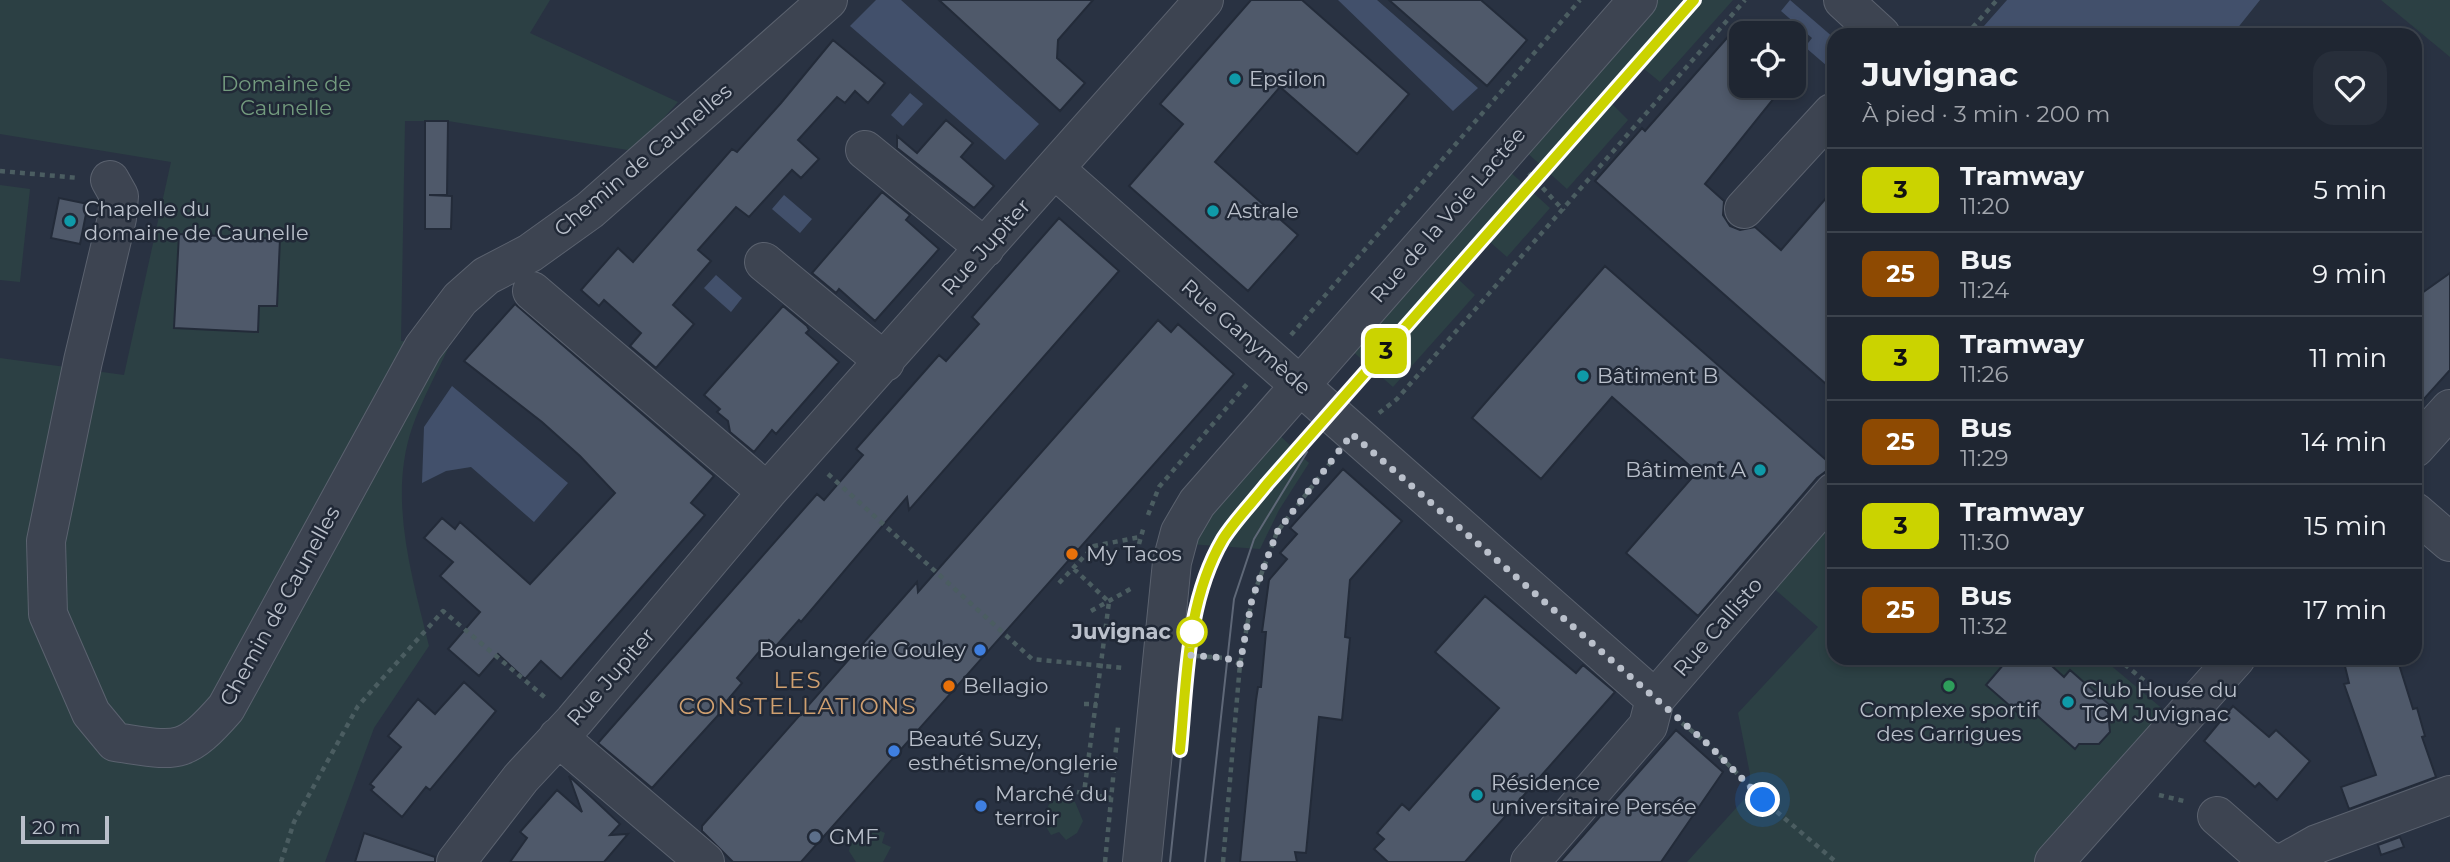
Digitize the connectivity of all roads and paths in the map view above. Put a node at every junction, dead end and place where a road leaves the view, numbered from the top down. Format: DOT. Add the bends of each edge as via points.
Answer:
graph roads {
  1 [pos="828,0"];
  2 [pos="1204,0"];
  3 [pos="1580,0"];
  4 [pos="1638,0"];
  5 [pos="1745,0"];
  6 [pos="1843,0"];
  7 [pos="1997,0"];
  8 [pos="1873,28"];
  9 [pos="1972,28"];
  10 [pos="1827,118"];
  11 [pos="1506,149"];
  12 [pos="865,150"];
  13 [pos="1056,170"];
  14 [pos="0,171"];
  15 [pos="110,180"];
  16 [pos="1744,209"];
  17 [pos="1564,211"];
  18 [pos="985,248"];
  19 [pos="764,262"];
  20 [pos="532,290"];
  21 [pos="1288,337"];
  22 [pos="884,362"];
  23 [pos="1251,379"];
  24 [pos="1299,384"];
  25 [pos="2450,409"];
  26 [pos="1352,434"];
  27 [pos="2422,441"];
  28 [pos="804,452"];
  29 [pos="767,492"];
  30 [pos="1827,500"];
  31 [pos="2422,518"];
  32 [pos="2450,542"];
  33 [pos="1074,569"];
  34 [pos="1059,583"];
  35 [pos="1134,587"];
  36 [pos="1109,602"];
  37 [pos="1091,611"];
  38 [pos="1163,652"];
  39 [pos="1240,664"];
  40 [pos="2125,665"];
  41 [pos="2230,665"];
  42 [pos="1102,667"];
  43 [pos="1124,668"];
  44 [pos="1655,699"];
  45 [pos="1084,704"];
  46 [pos="1097,704"];
  47 [pos="2186,716"];
  48 [pos="566,729"];
  49 [pos="2133,776"];
  50 [pos="1077,792"];
  51 [pos="1084,793"];
  52 [pos="2450,794"];
  53 [pos="1111,797"];
  54 [pos="2217,816"];
  55 [pos="281,862"];
  56 [pos="456,862"];
  57 [pos="705,862"];
  58 [pos="1142,862"];
  59 [pos="1223,862"];
  60 [pos="1530,862"];
  61 [pos="1836,862"];
  62 [pos="2054,862"];
  63 [pos="2274,862"];
  64 [pos="2285,862"];
  1 -- 15 [label="street, Chemin de Caunelles" via="590,210 530,253 486,276 460,299 423,348 226,708 199,738 169,750 115,742 91,713 48,614 46,541 117,218 119,196"];
  2 -- 13 [label="street, Rue Jupiter"];
  3 -- 21 [label="path"];
  4 -- 11 [label="street, Rue de la Voie Lactée"];
  5 -- 17 [label="path"];
  6 -- 8 [label="street"];
  7 -- 9 [label="path"];
  10 -- 16 [label="street"];
  11 -- 17 [label="path"];
  11 -- 24 [label="street, Rue de la Voie Lactée"];
  12 -- 18 [label="street"];
  13 -- 18 [label="street, Rue Jupiter"];
  13 -- 24 [label="street, Rue Ganymède"];
  14 -- 15 [label="path"];
  17 -- 26 [label="path" via="1397,399"];
  18 -- 22 [label="street, Rue Jupiter"];
  19 -- 22 [label="street"];
  20 -- 29 [label="street"];
  22 -- 28 [label="street, Rue Jupiter"];
  23 -- 33 [label="path" via="1158,488 1140,537 1094,546"];
  24 -- 26 [label="street, Rue Ganymède"];
  24 -- 38 [label="street, Rue de la Voie Lactée" via="1197,503 1180,532 1172,562"];
  25 -- 27 [label="street"];
  26 -- 39 [label="path" via="1277,532 1252,599"];
  26 -- 44 [label="street, Rue Ganymède"];
  28 -- 29 [label="street, Rue Jupiter"];
  28 -- 42 [label="path" via="1032,659"];
  29 -- 48 [label="street, Rue Jupiter"];
  30 -- 44 [label="street, Rue Callisto"];
  31 -- 32 [label="street"];
  33 -- 34 [label="path"];
  33 -- 36 [label="path"];
  35 -- 36 [label="path"];
  36 -- 37 [label="path"];
  36 -- 42 [label="path"];
  38 -- 39 [label="path" via="1205,660 1226,658"];
  38 -- 58 [label="street, Rue de la Voie Lactée"];
  39 -- 59 [label="path"];
  40 -- 47 [label="path"];
  41 -- 47 [label="street"];
  42 -- 43 [label="path"];
  42 -- 46 [label="path"];
  44 -- 60 [label="street, Rue Callisto" via="1648,726"];
  44 -- 61 [label="path"];
  45 -- 46 [label="path"];
  46 -- 51 [label="path"];
  47 -- 49 [label="street"];
  48 -- 55 [label="path" via="443,611 358,706 294,822"];
  48 -- 56 [label="street, Rue Jupiter"];
  48 -- 57 [label="street"];
  49 -- 54 [label="path" via="2155,793 2197,804"];
  49 -- 62 [label="street"];
  50 -- 51 [label="path"];
  51 -- 53 [label="path"];
  52 -- 64 [label="street" via="2317,844"];
  54 -- 63 [label="street"];
}
